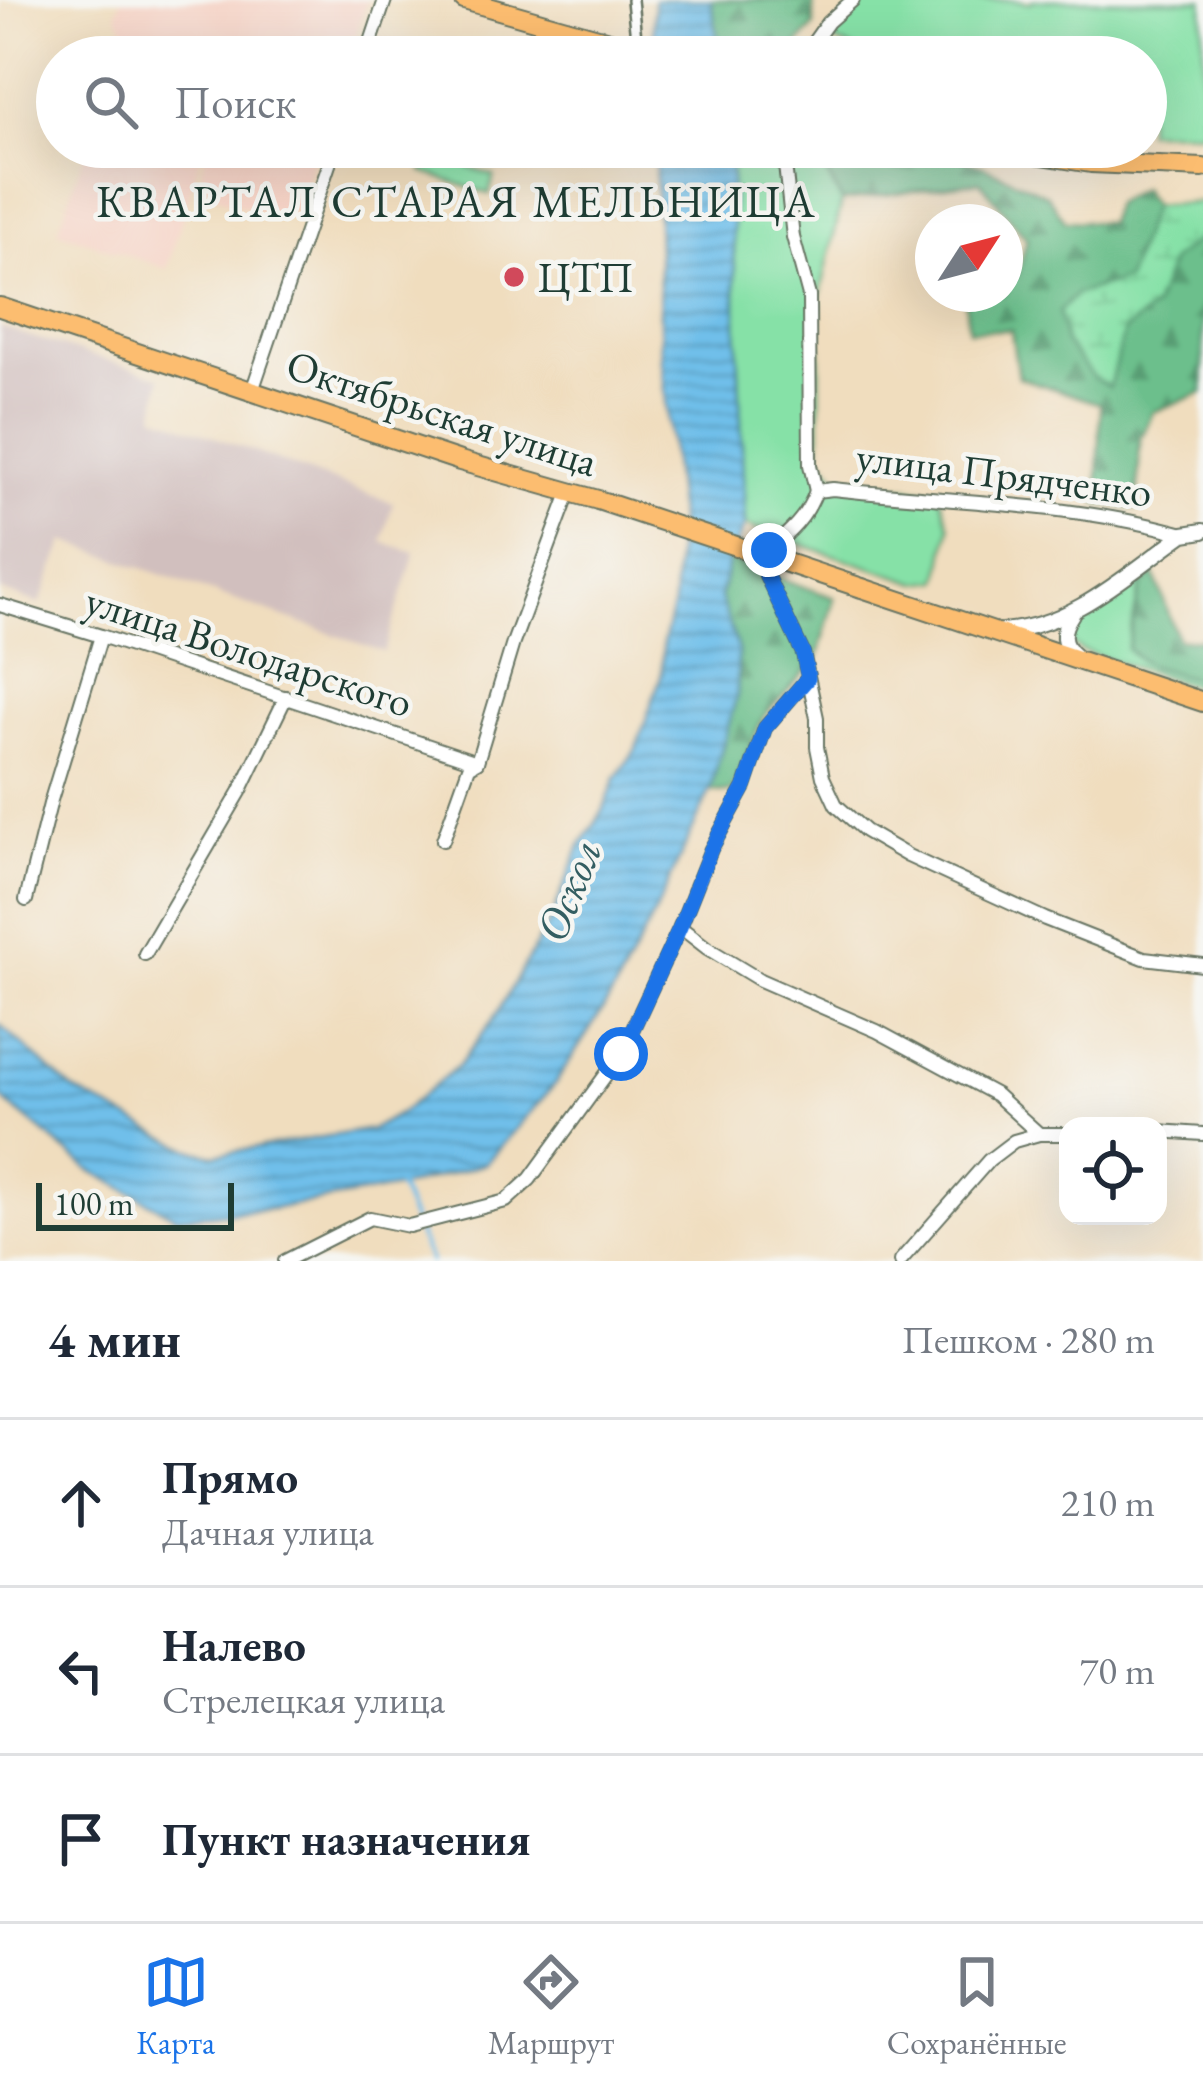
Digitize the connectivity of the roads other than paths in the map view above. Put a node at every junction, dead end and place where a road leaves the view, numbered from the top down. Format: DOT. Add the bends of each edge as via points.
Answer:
graph roads {
  1 [pos="385,0"];
  2 [pos="464,0"];
  3 [pos="632,0"];
  4 [pos="853,0"];
  5 [pos="373,36"];
  6 [pos="591,36"];
  7 [pos="636,36"];
  8 [pos="818,36"];
  9 [pos="1167,166"];
  10 [pos="328,168"];
  11 [pos="786,168"];
  12 [pos="1203,168"];
  13 [pos="0,308"];
  14 [pos="252,391"];
  15 [pos="816,491"];
  16 [pos="569,493"];
  17 [pos="1203,531"];
  18 [pos="1184,534"];
  19 [pos="862,588"];
  20 [pos="0,605"];
  21 [pos="1074,612"];
  22 [pos="988,631"];
  23 [pos="101,636"];
  24 [pos="1083,663"];
  25 [pos="808,678"];
  26 [pos="286,697"];
  27 [pos="1203,702"];
  28 [pos="477,762"];
  29 [pos="442,840"];
  30 [pos="26,900"];
  31 [pos="680,927"];
  32 [pos="145,954"];
  33 [pos="1203,965"];
  34 [pos="1167,1132"];
  35 [pos="1059,1134"];
  36 [pos="1203,1134"];
  37 [pos="1039,1135"];
  38 [pos="285,1261"];
  39 [pos="900,1261"];
  1 -- 5 [label="street"];
  2 -- 6 [label="main road, bridge"];
  3 -- 7 [label="street"];
  4 -- 8 [label="street"];
  9 -- 12 [label="main road"];
  10 -- 14 [label="street"];
  11 -- 15 [label="street" via="809,296"];
  13 -- 14 [label="main road, Октябрьская улица"];
  14 -- 16 [label="main road, Октябрьская улица"];
  15 -- 18 [label="street, улица Прядченко" via="1011,506"];
  15 -- 25 [label="street" via="795,528 769,550 766,575"];
  16 -- 19 [label="main road, Октябрьская улица, bridge"];
  16 -- 28 [label="street"];
  17 -- 18 [label="street, улица Прядченко"];
  18 -- 21 [label="street, улица Прядченко"];
  19 -- 22 [label="main road, улица Прядченко"];
  20 -- 23 [label="street, улица Володарского"];
  21 -- 22 [label="street, улица Прядченко" via="1023,630"];
  21 -- 24 [label="street" via="1062,638"];
  22 -- 24 [label="main road, улица Прядченко"];
  23 -- 26 [label="street, улица Володарского"];
  23 -- 30 [label="street"];
  24 -- 27 [label="main road, улица Прядченко"];
  25 -- 31 [label="street" via="765,728"];
  25 -- 33 [label="street" via="823,777 836,805 865,831 1045,919 1144,958"];
  26 -- 28 [label="street, улица Володарского"];
  26 -- 32 [label="street"];
  28 -- 29 [label="street"];
  31 -- 37 [label="street" via="760,980 996,1094"];
  31 -- 38 [label="street" via="621,1054 506,1202 416,1224 370,1218"];
  34 -- 36 [label="street"];
  35 -- 37 [label="street"];
  37 -- 39 [label="street" via="989,1160"];
}
